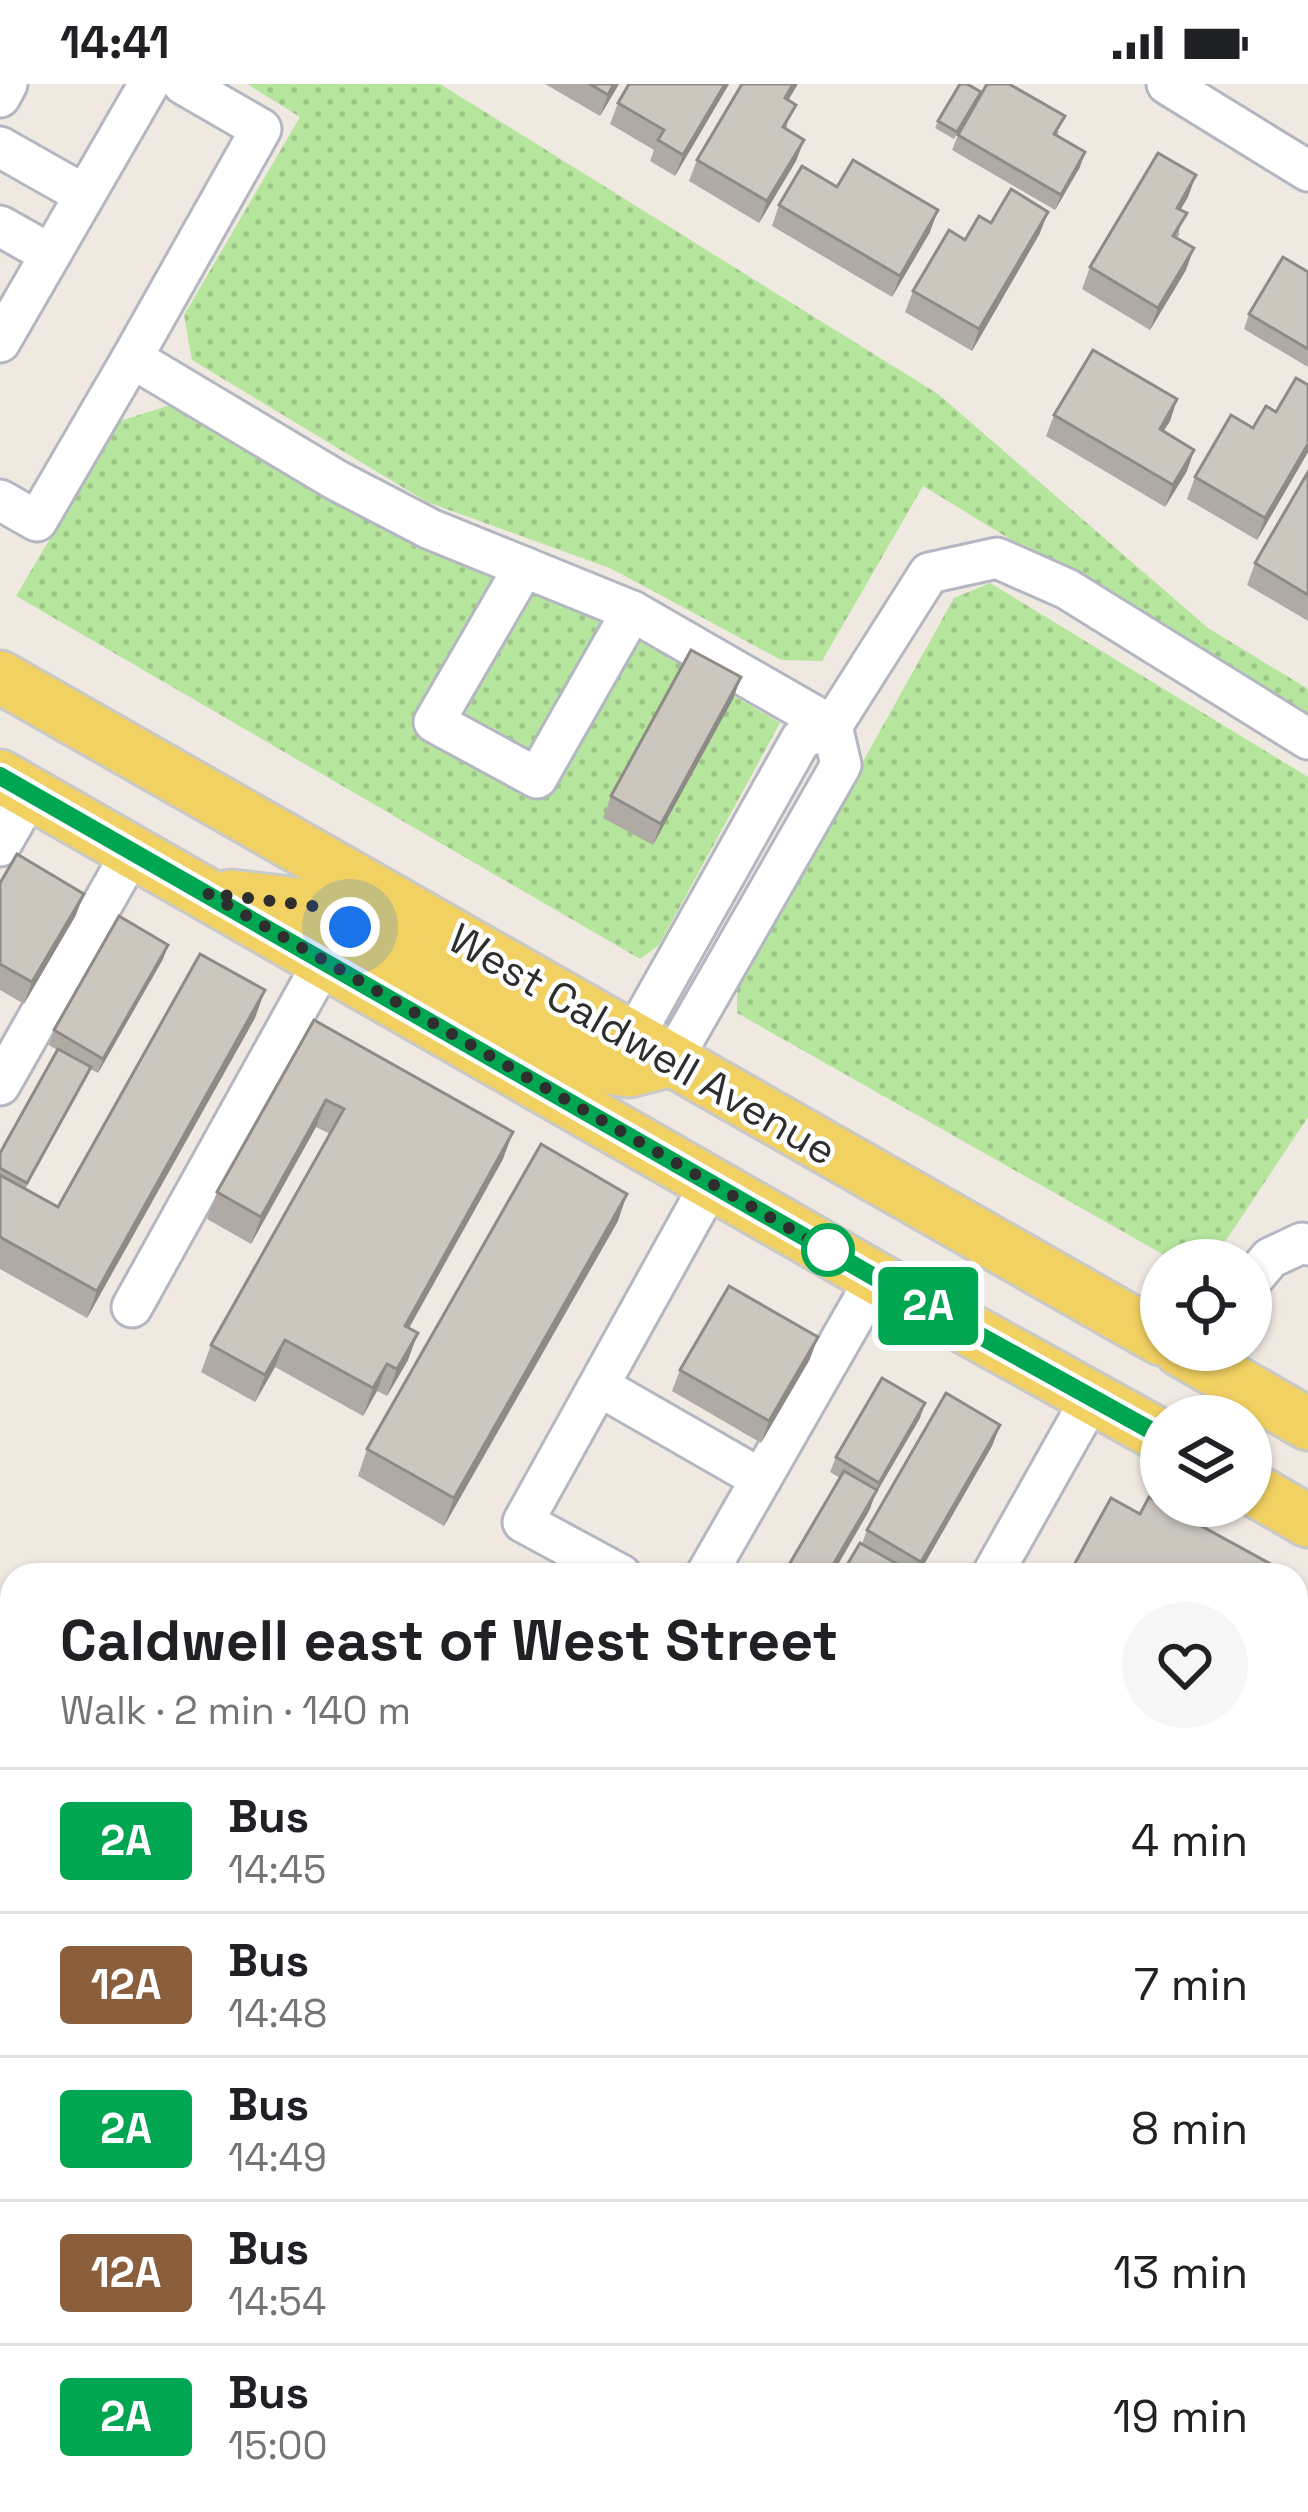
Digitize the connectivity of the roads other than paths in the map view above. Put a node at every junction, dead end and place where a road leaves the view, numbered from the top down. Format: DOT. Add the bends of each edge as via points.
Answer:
graph roads {
  1 [pos="8,84"];
  2 [pos="149,84"];
  3 [pos="183,84"];
  4 [pos="1167,84"];
  5 [pos="0,97"];
  6 [pos="0,147"];
  7 [pos="1308,171"];
  8 [pos="83,194"];
  9 [pos="0,226"];
  10 [pos="50,254"];
  11 [pos="0,342"];
  12 [pos="132,358"];
  13 [pos="0,500"];
  14 [pos="524,567"];
  15 [pos="632,611"];
  16 [pos="0,677"];
  17 [pos="832,726"];
  18 [pos="1308,740"];
  19 [pos="15,785"];
  20 [pos="0,846"];
  21 [pos="133,852"];
  22 [pos="207,893"];
  23 [pos="324,962"];
  24 [pos="652,1049"];
  25 [pos="0,1085"];
  26 [pos="710,1183"];
  27 [pos="1308,1245"];
  28 [pos="1272,1257"];
  29 [pos="876,1278"];
  30 [pos="132,1307"];
  31 [pos="1140,1324"];
  32 [pos="1221,1371"];
  33 [pos="599,1386"];
  34 [pos="1092,1396"];
  35 [pos="1140,1424"];
  36 [pos="1308,1424"];
  37 [pos="761,1479"];
  38 [pos="1272,1500"];
  39 [pos="1308,1521"];
  40 [pos="599,1563"];
  41 [pos="713,1563"];
  42 [pos="999,1563"];
  1 -- 5 [label="street"];
  2 -- 8 [label="street"];
  3 -- 12 [label="street" via="261,129"];
  4 -- 7 [label="street"];
  6 -- 8 [label="street"];
  8 -- 10 [label="street"];
  9 -- 10 [label="street"];
  10 -- 11 [label="street"];
  12 -- 13 [label="street" via="37,521"];
  12 -- 14 [label="street" via="336,480"];
  14 -- 15 [label="street"];
  14 -- 15 [label="street" via="434,722 537,778"];
  15 -- 17 [label="street"];
  16 -- 24 [label="main road, West Caldwell Avenue"];
  17 -- 18 [label="street" via="929,573 997,558 1067,589"];
  17 -- 24 [label="street" via="841,765"];
  19 -- 20 [label="street"];
  19 -- 21 [label="main road, West Caldwell Avenue"];
  21 -- 22 [label="main road, West Caldwell Avenue"];
  21 -- 25 [label="street"];
  22 -- 23 [label="main road, West Caldwell Avenue"];
  22 -- 24 [label="main road" via="313,906 596,1066 629,1071"];
  23 -- 26 [label="main road, West Caldwell Avenue"];
  23 -- 30 [label="street"];
  24 -- 31 [label="main road, West Caldwell Avenue"];
  26 -- 29 [label="main road, West Caldwell Avenue"];
  26 -- 33 [label="street"];
  27 -- 28 [label="street"];
  29 -- 34 [label="main road, West Caldwell Avenue"];
  29 -- 37 [label="street"];
  32 -- 36 [label="main road, West Caldwell Avenue"];
  33 -- 37 [label="street"];
  33 -- 40 [label="street" via="524,1522"];
  34 -- 35 [label="main road, West Caldwell Avenue"];
  34 -- 42 [label="street"];
  37 -- 41 [label="street"];
  38 -- 39 [label="main road"];
}
